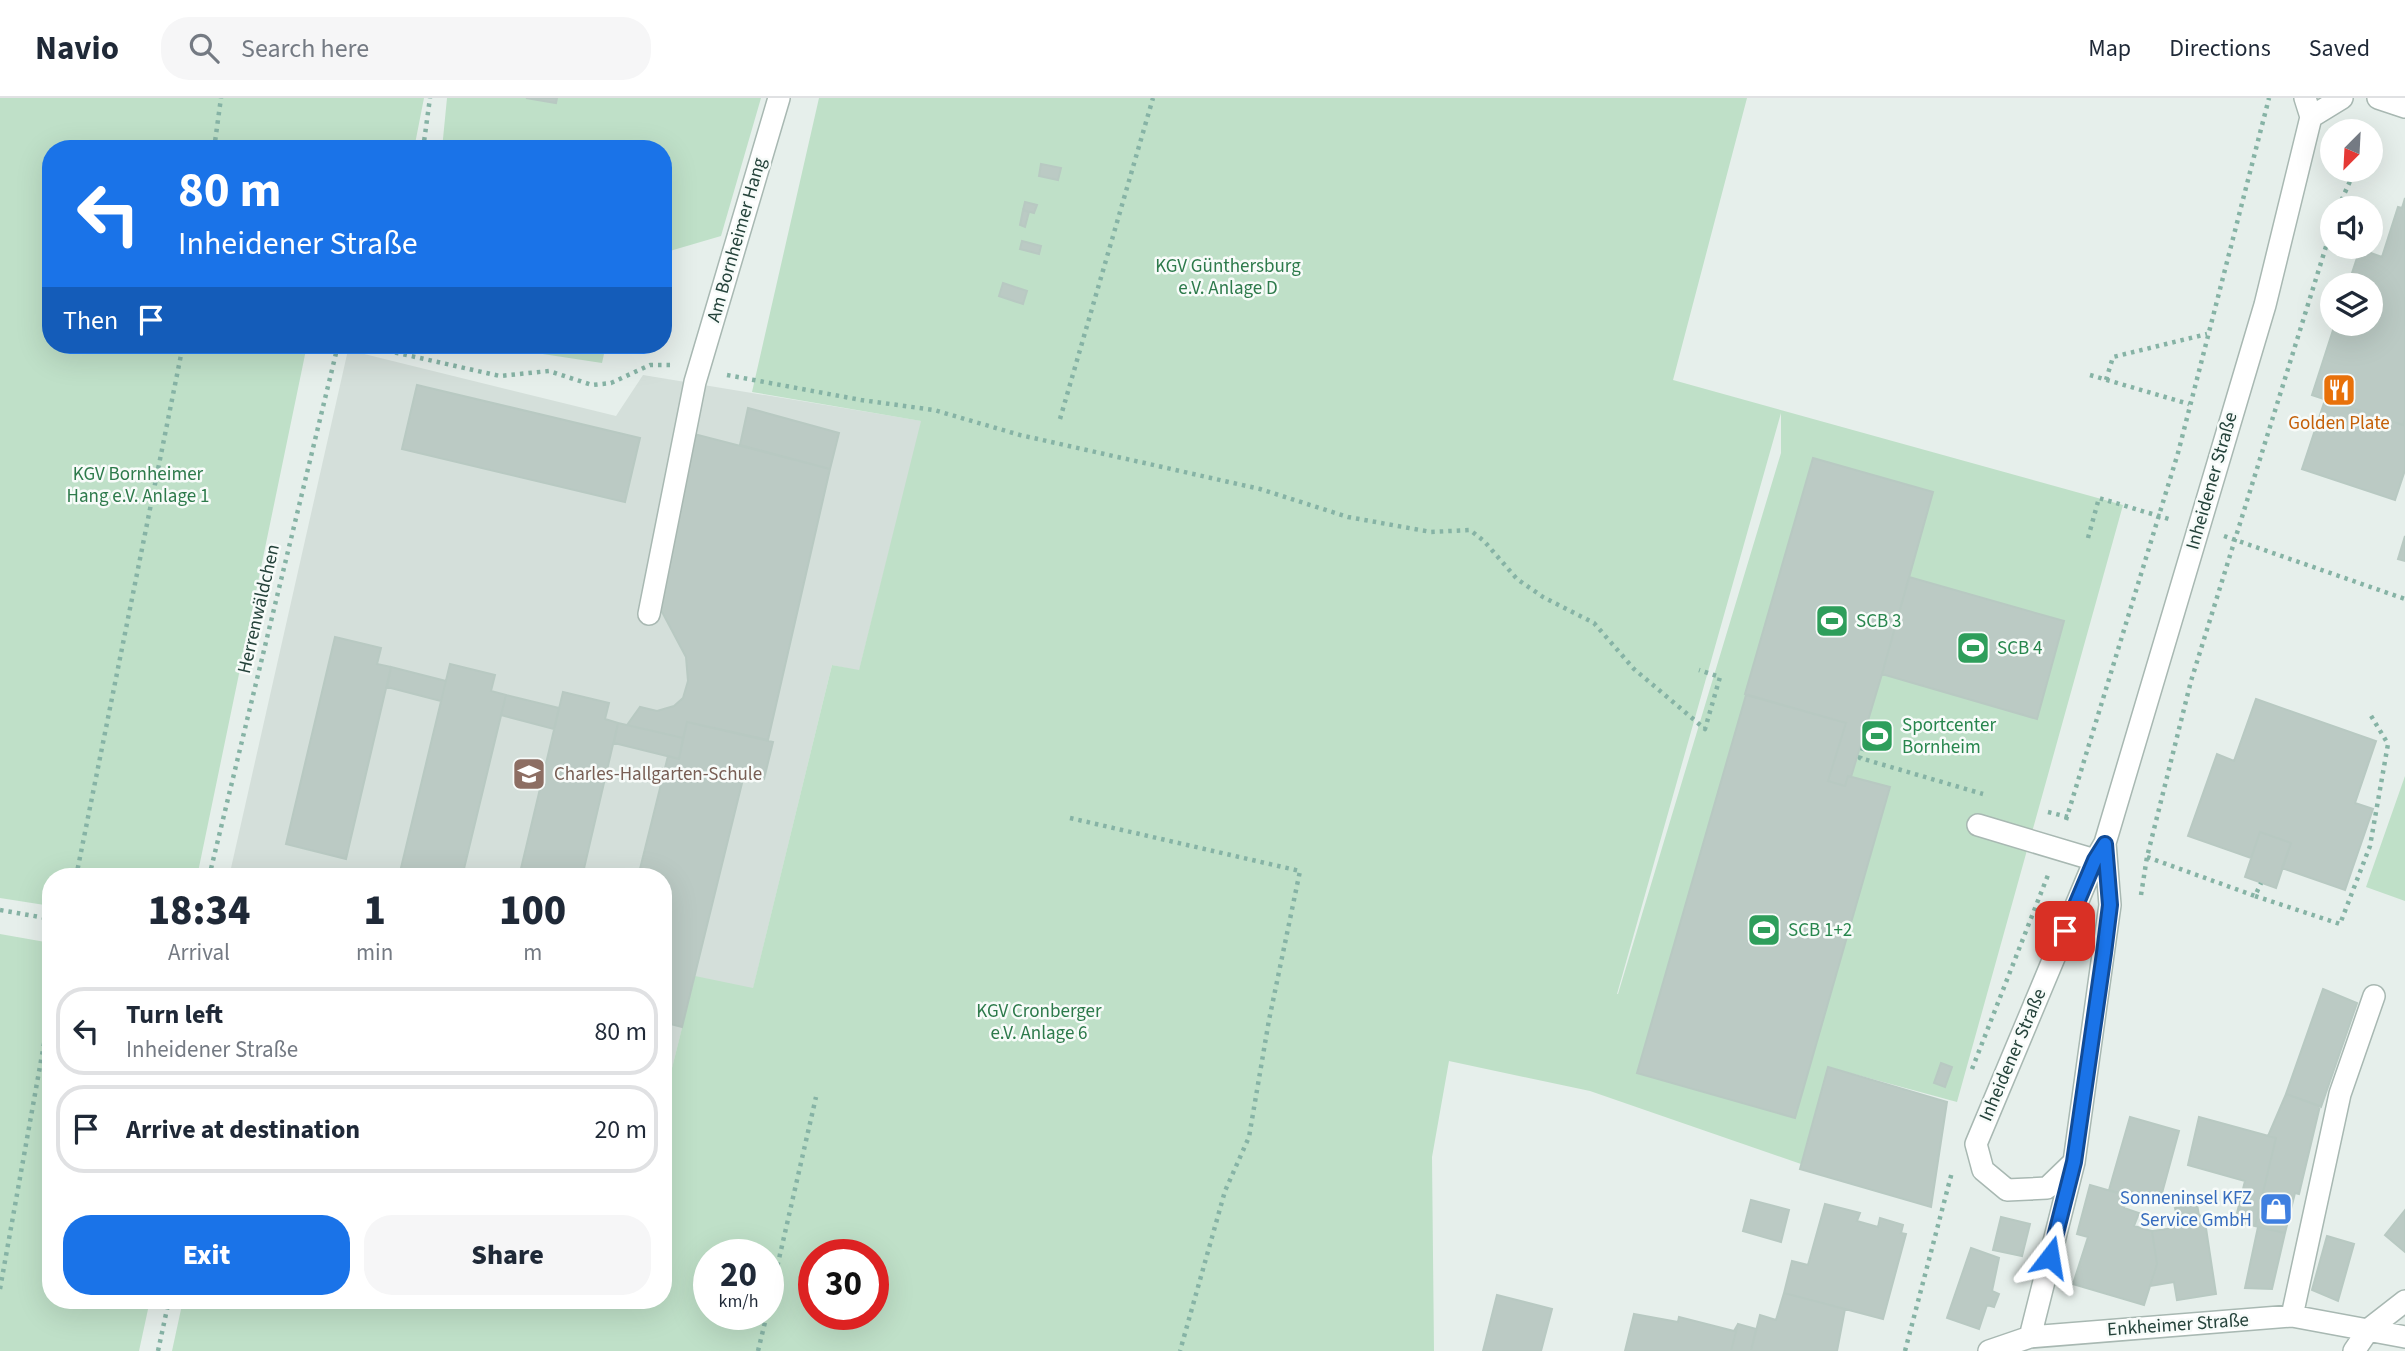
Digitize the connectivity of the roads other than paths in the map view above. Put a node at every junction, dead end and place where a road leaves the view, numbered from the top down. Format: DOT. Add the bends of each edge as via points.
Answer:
graph roads {
  1 [pos="779,98"];
  2 [pos="2342,98"];
  3 [pos="2378,98"];
  4 [pos="2308,107"];
  5 [pos="2405,107"];
  6 [pos="649,614"];
  7 [pos="1978,825"];
  8 [pos="2100,852"];
  9 [pos="2374,996"];
  10 [pos="2074,1162"];
  11 [pos="2405,1301"];
  12 [pos="2292,1316"];
  13 [pos="2369,1329"];
  14 [pos="2030,1337"];
  15 [pos="2405,1337"];
  16 [pos="1989,1351"];
  17 [pos="2354,1351"];
  1 -- 6 [label="street, Am Bornheimer Hang" via="698,372"];
  2 -- 4 [label="street, Inheidener Straße"];
  3 -- 5 [label="street"];
  4 -- 8 [label="street, Inheidener Straße" via="2264,304"];
  7 -- 8 [label="street" via="2057,849"];
  8 -- 10 [label="street, Inheidener Straße" via="2110,905"];
  8 -- 10 [label="street, Inheidener Straße" via="1976,1144 1983,1170 2007,1190 2047,1188"];
  9 -- 12 [label="street" via="2340,1094"];
  10 -- 14 [label="street, Inheidener Straße"];
  11 -- 13 [label="street"];
  12 -- 13 [label="street, Enkheimer Straße"];
  12 -- 14 [label="street, Enkheimer Straße"];
  13 -- 15 [label="street, Enkheimer Straße"];
  13 -- 17 [label="street"];
  14 -- 16 [label="street, Enkheimer Straße"];
}
